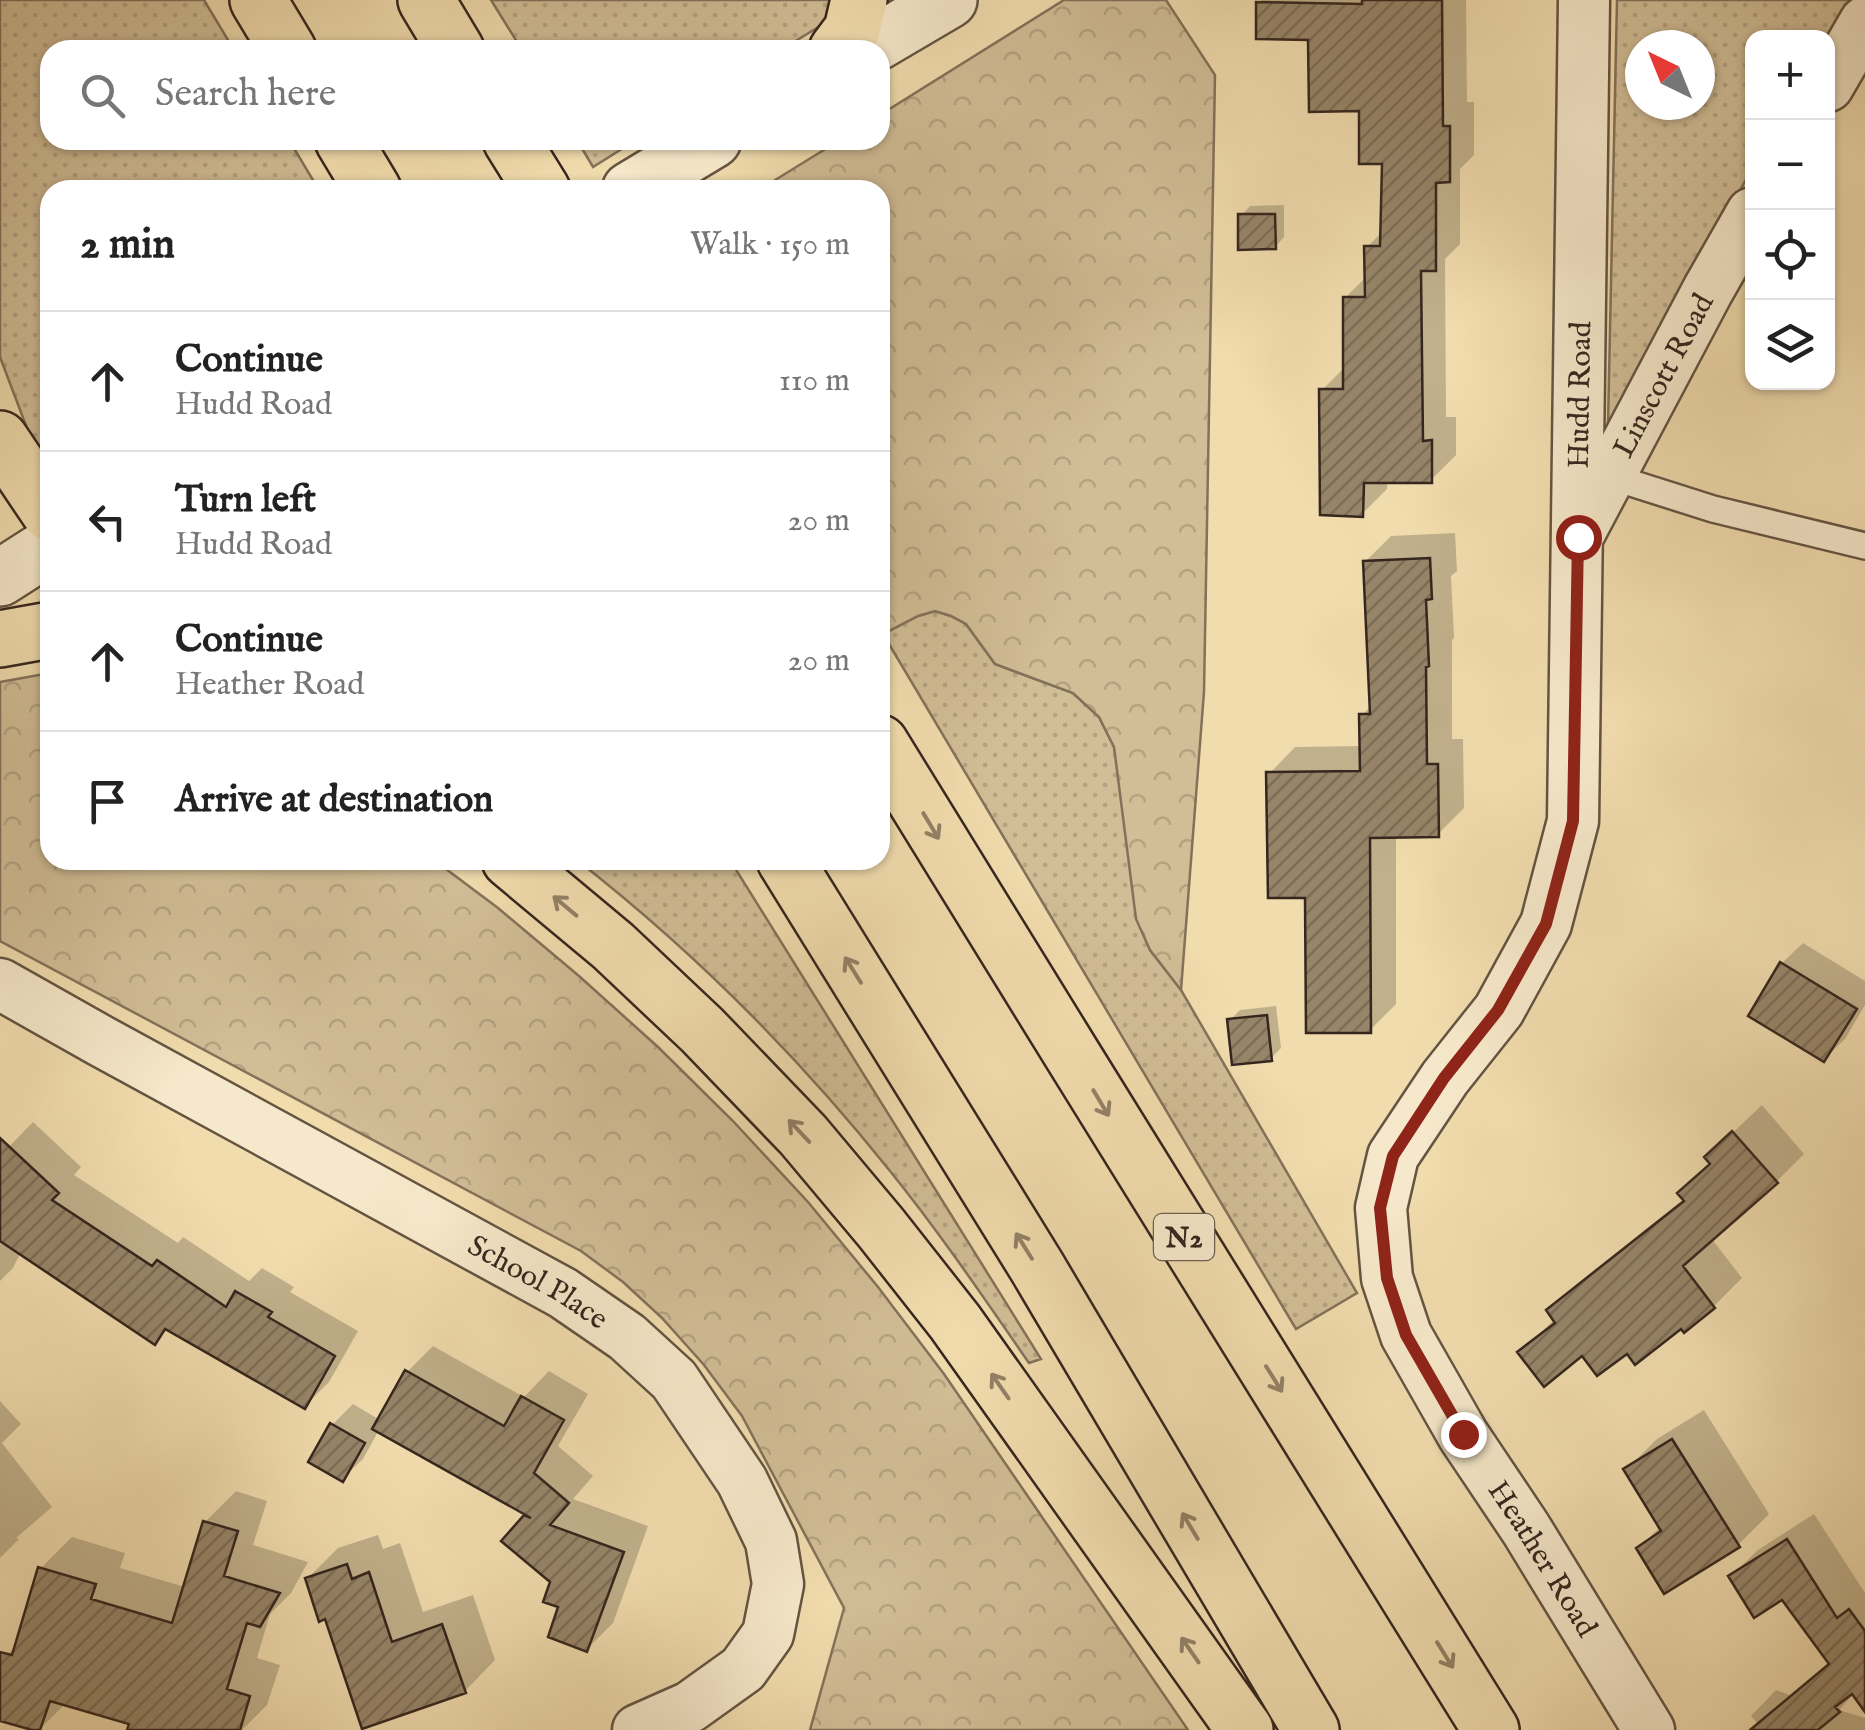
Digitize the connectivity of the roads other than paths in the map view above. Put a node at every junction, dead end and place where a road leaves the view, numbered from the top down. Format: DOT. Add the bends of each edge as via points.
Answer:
graph roads {
  1 [pos="258,0"];
  2 [pos="426,0"];
  3 [pos="859,0"];
  4 [pos="948,0"];
  5 [pos="1584,0"];
  6 [pos="1865,22"];
  7 [pos="282,40"];
  8 [pos="450,40"];
  9 [pos="844,40"];
  10 [pos="881,40"];
  11 [pos="1835,74"];
  12 [pos="348,150"];
  13 [pos="517,150"];
  14 [pos="696,150"];
  15 [pos="367,180"];
  16 [pos="536,180"];
  17 [pos="647,180"];
  18 [pos="1745,225"];
  19 [pos="0,439"];
  20 [pos="1609,476"];
  21 [pos="40,498"];
  22 [pos="1578,537"];
  23 [pos="1865,546"];
  24 [pos="40,552"];
  25 [pos="0,578"];
  26 [pos="40,632"];
  27 [pos="0,639"];
  28 [pos="890,759"];
  29 [pos="522,870"];
  30 [pos="791,870"];
  31 [pos="0,984"];
  32 [pos="1406,1335"];
  33 [pos="638,1730"];
  34 [pos="1246,1730"];
  35 [pos="1311,1730"];
  36 [pos="1491,1730"];
  37 [pos="1649,1730"];
  1 -- 7 [label="highway"];
  2 -- 8 [label="highway"];
  3 -- 9 [label="highway"];
  4 -- 10 [label="street"];
  5 -- 22 [label="street, Hudd Road"];
  6 -- 11 [label="street"];
  12 -- 15 [label="highway"];
  13 -- 16 [label="highway"];
  14 -- 17 [label="street"];
  18 -- 20 [label="street, Linscott Road"];
  19 -- 21 [label="highway"];
  20 -- 22 [label="street, Linscott Road"];
  20 -- 23 [label="lane"];
  22 -- 32 [label="street, Hudd Road" via="1573,821 1546,924 1498,1010 1393,1156 1380,1208 1387,1278"];
  24 -- 25 [label="street"];
  26 -- 27 [label="highway"];
  28 -- 36 [label="highway, N2, one-way"];
  34 -- 29 [label="highway, one-way" via="955,1322 859,1201 702,1030"];
  35 -- 30 [label="highway, one-way" via="1037,1267"];
  31 -- 33 [label="street, School Place" via="564,1292 674,1380 742,1481 771,1541 778,1584 768,1634 743,1669 690,1707"];
  32 -- 37 [label="street, Heather Road"];
}
